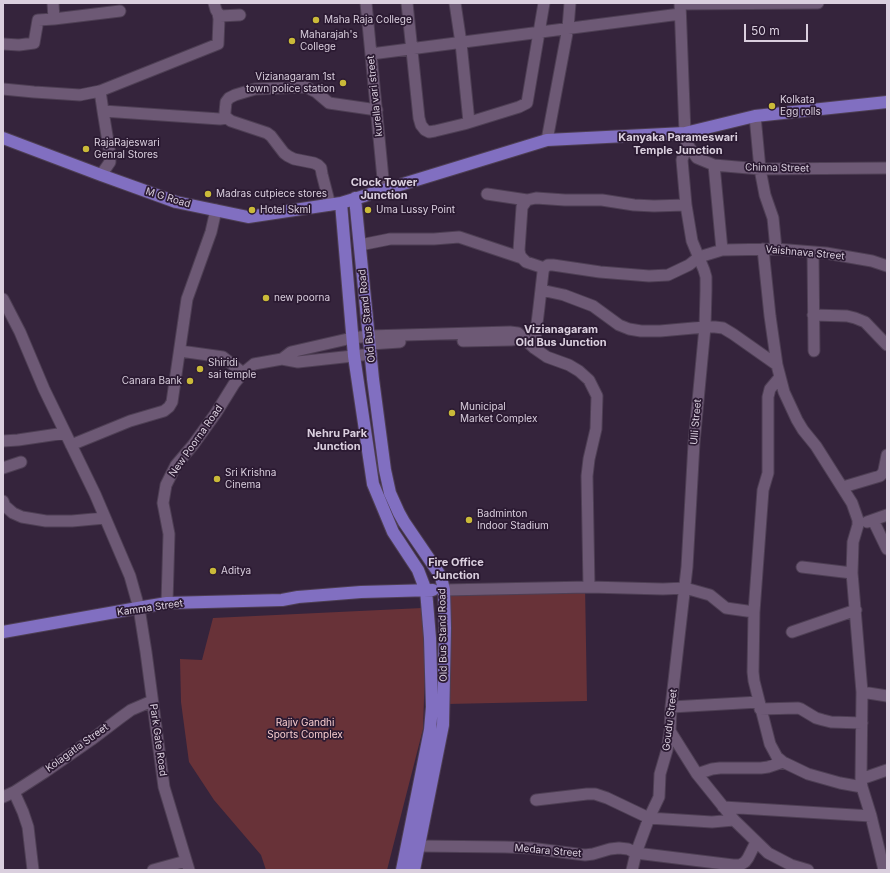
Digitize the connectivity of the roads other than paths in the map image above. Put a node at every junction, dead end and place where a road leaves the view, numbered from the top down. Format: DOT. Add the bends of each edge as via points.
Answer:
graph roads {
  1 [pos="53,3"];
  2 [pos="366,3"];
  3 [pos="407,3"];
  4 [pos="455,3"];
  5 [pos="544,3"];
  6 [pos="570,3"];
  7 [pos="818,3"];
  8 [pos="680,7"];
  9 [pos="216,8"];
  10 [pos="120,11"];
  11 [pos="240,15"];
  12 [pos="54,19"];
  13 [pos="568,28"];
  14 [pos="539,32"];
  15 [pos="461,43"];
  16 [pos="3,44"];
  17 [pos="411,49"];
  18 [pos="371,54"];
  19 [pos="3,89"];
  20 [pos="100,91"];
  21 [pos="887,102"];
  22 [pos="377,110"];
  23 [pos="103,111"];
  24 [pos="755,116"];
  25 [pos="227,118"];
  26 [pos="469,122"];
  27 [pos="3,138"];
  28 [pos="686,139"];
  29 [pos="547,140"];
  30 [pos="714,165"];
  31 [pos="887,168"];
  32 [pos="760,169"];
  33 [pos="101,175"];
  34 [pos="384,189"];
  35 [pos="487,194"];
  36 [pos="355,198"];
  37 [pos="527,200"];
  38 [pos="335,204"];
  39 [pos="686,205"];
  40 [pos="216,210"];
  41 [pos="360,245"];
  42 [pos="763,249"];
  43 [pos="776,249"];
  44 [pos="722,250"];
  45 [pos="813,252"];
  46 [pos="699,257"];
  47 [pos="522,258"];
  48 [pos="887,266"];
  49 [pos="544,268"];
  50 [pos="541,290"];
  51 [pos="3,299"];
  52 [pos="813,315"];
  53 [pos="8,321"];
  54 [pos="705,327"];
  55 [pos="352,338"];
  56 [pos="370,344"];
  57 [pos="887,345"];
  58 [pos="534,348"];
  59 [pos="180,351"];
  60 [pos="814,351"];
  61 [pos="354,356"];
  62 [pos="282,359"];
  63 [pos="777,365"];
  64 [pos="243,373"];
  65 [pos="780,377"];
  66 [pos="65,433"];
  67 [pos="3,441"];
  68 [pos="71,445"];
  69 [pos="887,455"];
  70 [pos="21,462"];
  71 [pos="3,468"];
  72 [pos="842,487"];
  73 [pos="3,501"];
  74 [pos="887,515"];
  75 [pos="105,518"];
  76 [pos="873,520"];
  77 [pos="858,525"];
  78 [pos="887,549"];
  79 [pos="802,566"];
  80 [pos="852,573"];
  81 [pos="589,587"];
  82 [pos="685,588"];
  83 [pos="444,590"];
  84 [pos="426,591"];
  85 [pos="166,603"];
  86 [pos="139,608"];
  87 [pos="856,610"];
  88 [pos="754,612"];
  89 [pos="3,632"];
  90 [pos="792,632"];
  91 [pos="862,692"];
  92 [pos="887,696"];
  93 [pos="152,701"];
  94 [pos="760,705"];
  95 [pos="432,707"];
  96 [pos="444,707"];
  97 [pos="672,707"];
  98 [pos="862,723"];
  99 [pos="670,731"];
  100 [pos="783,762"];
  101 [pos="887,770"];
  102 [pos="697,774"];
  103 [pos="862,783"];
  104 [pos="14,792"];
  105 [pos="3,797"];
  106 [pos="536,800"];
  107 [pos="724,807"];
  108 [pos="871,816"];
  109 [pos="649,818"];
  110 [pos="734,820"];
  111 [pos="882,836"];
  112 [pos="756,842"];
  113 [pos="419,846"];
  114 [pos="636,853"];
  115 [pos="188,865"];
  116 [pos="885,869"];
  117 [pos="33,870"];
  118 [pos="153,870"];
  119 [pos="402,870"];
  120 [pos="414,870"];
  121 [pos="632,870"];
  122 [pos="808,870"];
  1 -- 12 [label="street"];
  2 -- 18 [label="street, kurella vari street"];
  3 -- 17 [label="street"];
  4 -- 15 [label="street"];
  5 -- 14 [label="street"];
  6 -- 13 [label="street"];
  7 -- 8 [label="street"];
  8 -- 13 [label="street"];
  8 -- 28 [label="street, Ulli Street"];
  9 -- 11 [label="street" via="220,16"];
  9 -- 20 [label="street" via="219,19 218,44"];
  10 -- 12 [label="street"];
  12 -- 16 [label="street" via="38,20 34,43"];
  13 -- 14 [label="street"];
  13 -- 29 [label="street"];
  14 -- 15 [label="street"];
  14 -- 26 [label="street" via="527,103"];
  15 -- 17 [label="street"];
  15 -- 26 [label="street"];
  17 -- 18 [label="street"];
  17 -- 26 [label="street" via="421,125 428,132"];
  18 -- 22 [label="street, kurella vari street"];
  19 -- 20 [label="street" via="80,95"];
  20 -- 23 [label="street"];
  21 -- 24 [label="main road, M G Road"];
  22 -- 25 [label="street" via="329,103 306,87 255,89 229,98 225,108"];
  22 -- 34 [label="street, kurella vari street"];
  23 -- 25 [label="street"];
  23 -- 33 [label="street" via="110,162"];
  24 -- 28 [label="main road, M G Road"];
  24 -- 32 [label="street"];
  25 -- 38 [label="street" via="267,133 288,156 318,165"];
  27 -- 33 [label="main road, M G Road"];
  28 -- 29 [label="main road, M G Road"];
  28 -- 30 [label="street, Chinna Street" via="697,158"];
  28 -- 39 [label="street, Ulli Street" via="682,160"];
  29 -- 34 [label="main road, M G Road"];
  30 -- 32 [label="street, Chinna Street"];
  30 -- 44 [label="street"];
  31 -- 32 [label="street, Chinna Street"];
  32 -- 43 [label="street" via="773,218"];
  33 -- 40 [label="main road, M G Road" via="176,202"];
  34 -- 36 [label="main road, M G Road"];
  35 -- 37 [label="street"];
  36 -- 38 [label="main road, M G Road"];
  36 -- 41 [label="main road, Old Bus Stand Road"];
  37 -- 39 [label="street" via="602,200 634,205"];
  37 -- 47 [label="street" via="522,207 519,250"];
  38 -- 40 [label="main road, M G Road" via="248,217"];
  38 -- 55 [label="main road, Old Bus Stand Road"];
  39 -- 46 [label="street, Ulli Street" via="692,241"];
  40 -- 59 [label="street" via="187,300"];
  41 -- 47 [label="street" via="390,239 459,237"];
  41 -- 56 [label="main road, Old Bus Stand Road"];
  42 -- 43 [label="street, Vaishnava Street"];
  42 -- 44 [label="street, Vaishnava Street"];
  42 -- 63 [label="street"];
  43 -- 45 [label="street, Vaishnava Street"];
  44 -- 46 [label="street, Vaishnava Street"];
  45 -- 48 [label="street, Vaishnava Street" via="872,261"];
  45 -- 52 [label="street"];
  46 -- 49 [label="street, Vaishnava Street" via="668,275 600,272 553,265"];
  46 -- 54 [label="street, Ulli Street" via="706,278"];
  47 -- 49 [label="street"];
  49 -- 50 [label="street"];
  50 -- 54 [label="street" via="593,306 619,325 629,329 660,331"];
  50 -- 58 [label="street"];
  51 -- 53 [label="street, Park Gate Road"];
  52 -- 57 [label="street" via="846,316 865,322"];
  52 -- 60 [label="street"];
  53 -- 66 [label="street, Park Gate Road" via="20,332"];
  54 -- 63 [label="street" via="728,330"];
  54 -- 82 [label="street, Ulli Street" via="694,443"];
  55 -- 56 [label="street"];
  55 -- 61 [label="main road, Old Bus Stand Road"];
  55 -- 62 [label="street" via="291,352"];
  56 -- 58 [label="street" via="510,332 518,333"];
  56 -- 61 [label="street"];
  56 -- 83 [label="main road, Old Bus Stand Road" via="390,493 404,522 441,577"];
  58 -- 81 [label="street" via="547,357 579,371 589,380 597,396 596,428 587,476"];
  59 -- 64 [label="street" via="223,357"];
  59 -- 68 [label="street" via="169,407"];
  61 -- 62 [label="street" via="298,362"];
  61 -- 84 [label="main road, Old Bus Stand Road" via="373,484 393,532 418,570"];
  62 -- 64 [label="street, New Poorna Road" via="254,364"];
  63 -- 65 [label="street"];
  64 -- 85 [label="street, New Poorna Road" via="194,445 176,465 166,485 163,503 169,534"];
  65 -- 72 [label="street" via="797,420"];
  65 -- 88 [label="street" via="770,389 768,397 768,473 763,490"];
  66 -- 67 [label="street"];
  66 -- 68 [label="street, Park Gate Road"];
  68 -- 75 [label="street, Park Gate Road"];
  69 -- 72 [label="street" via="880,476"];
  70 -- 71 [label="street"];
  72 -- 77 [label="street" via="856,512"];
  73 -- 75 [label="street" via="5,506 22,517 46,521"];
  74 -- 76 [label="street"];
  75 -- 86 [label="street, Park Gate Road" via="130,576"];
  76 -- 77 [label="street"];
  76 -- 78 [label="street"];
  77 -- 80 [label="street" via="853,542"];
  79 -- 80 [label="street"];
  80 -- 87 [label="street"];
  81 -- 82 [label="street"];
  81 -- 83 [label="street"];
  82 -- 88 [label="street" via="710,595 726,608"];
  82 -- 97 [label="street, Goudu Street"];
  83 -- 84 [label="main road, Kamma Street"];
  83 -- 96 [label="main road, Old Bus Stand Road"];
  84 -- 85 [label="main road, Kamma Street" via="361,592 282,600"];
  84 -- 95 [label="main road, Old Bus Stand Road"];
  85 -- 86 [label="main road, Kamma Street"];
  86 -- 89 [label="main road, Kamma Street"];
  86 -- 93 [label="street, Park Gate Road"];
  87 -- 90 [label="street"];
  87 -- 91 [label="street"];
  88 -- 94 [label="street" via="753,672"];
  91 -- 92 [label="street"];
  91 -- 98 [label="street"];
  93 -- 104 [label="street, Kolagatla Street" via="131,710"];
  93 -- 115 [label="street, Park Gate Road" via="164,787"];
  94 -- 97 [label="street"];
  94 -- 98 [label="street" via="798,708 816,718 832,722"];
  94 -- 100 [label="street" via="772,749"];
  95 -- 96 [label="street"];
  95 -- 119 [label="main road, Old Bus Stand Road" via="430,730"];
  96 -- 113 [label="main road, Old Bus Stand Road" via="444,725"];
  97 -- 99 [label="street, Goudu Street"];
  98 -- 103 [label="street"];
  99 -- 102 [label="street"];
  99 -- 109 [label="street, Goudu Street" via="660,774 659,797"];
  100 -- 102 [label="street" via="761,768 720,768"];
  100 -- 103 [label="street" via="808,774 840,783"];
  101 -- 103 [label="street"];
  102 -- 107 [label="street"];
  103 -- 108 [label="street"];
  104 -- 105 [label="street, Kolagatla Street"];
  104 -- 117 [label="street" via="28,828"];
  106 -- 109 [label="street" via="595,794"];
  107 -- 108 [label="street"];
  107 -- 110 [label="street"];
  108 -- 111 [label="street"];
  109 -- 110 [label="street" via="712,822"];
  109 -- 114 [label="street, Goudu Street"];
  110 -- 112 [label="street"];
  111 -- 116 [label="street"];
  112 -- 114 [label="street, Medara Street" via="748,858 740,865"];
  112 -- 122 [label="street" via="768,853 791,865"];
  113 -- 114 [label="street, Medara Street" via="530,848 585,855 619,848"];
  113 -- 120 [label="main road, Old Bus Stand Road"];
  114 -- 121 [label="street, Goudu Street"];
  115 -- 118 [label="street"];
}
